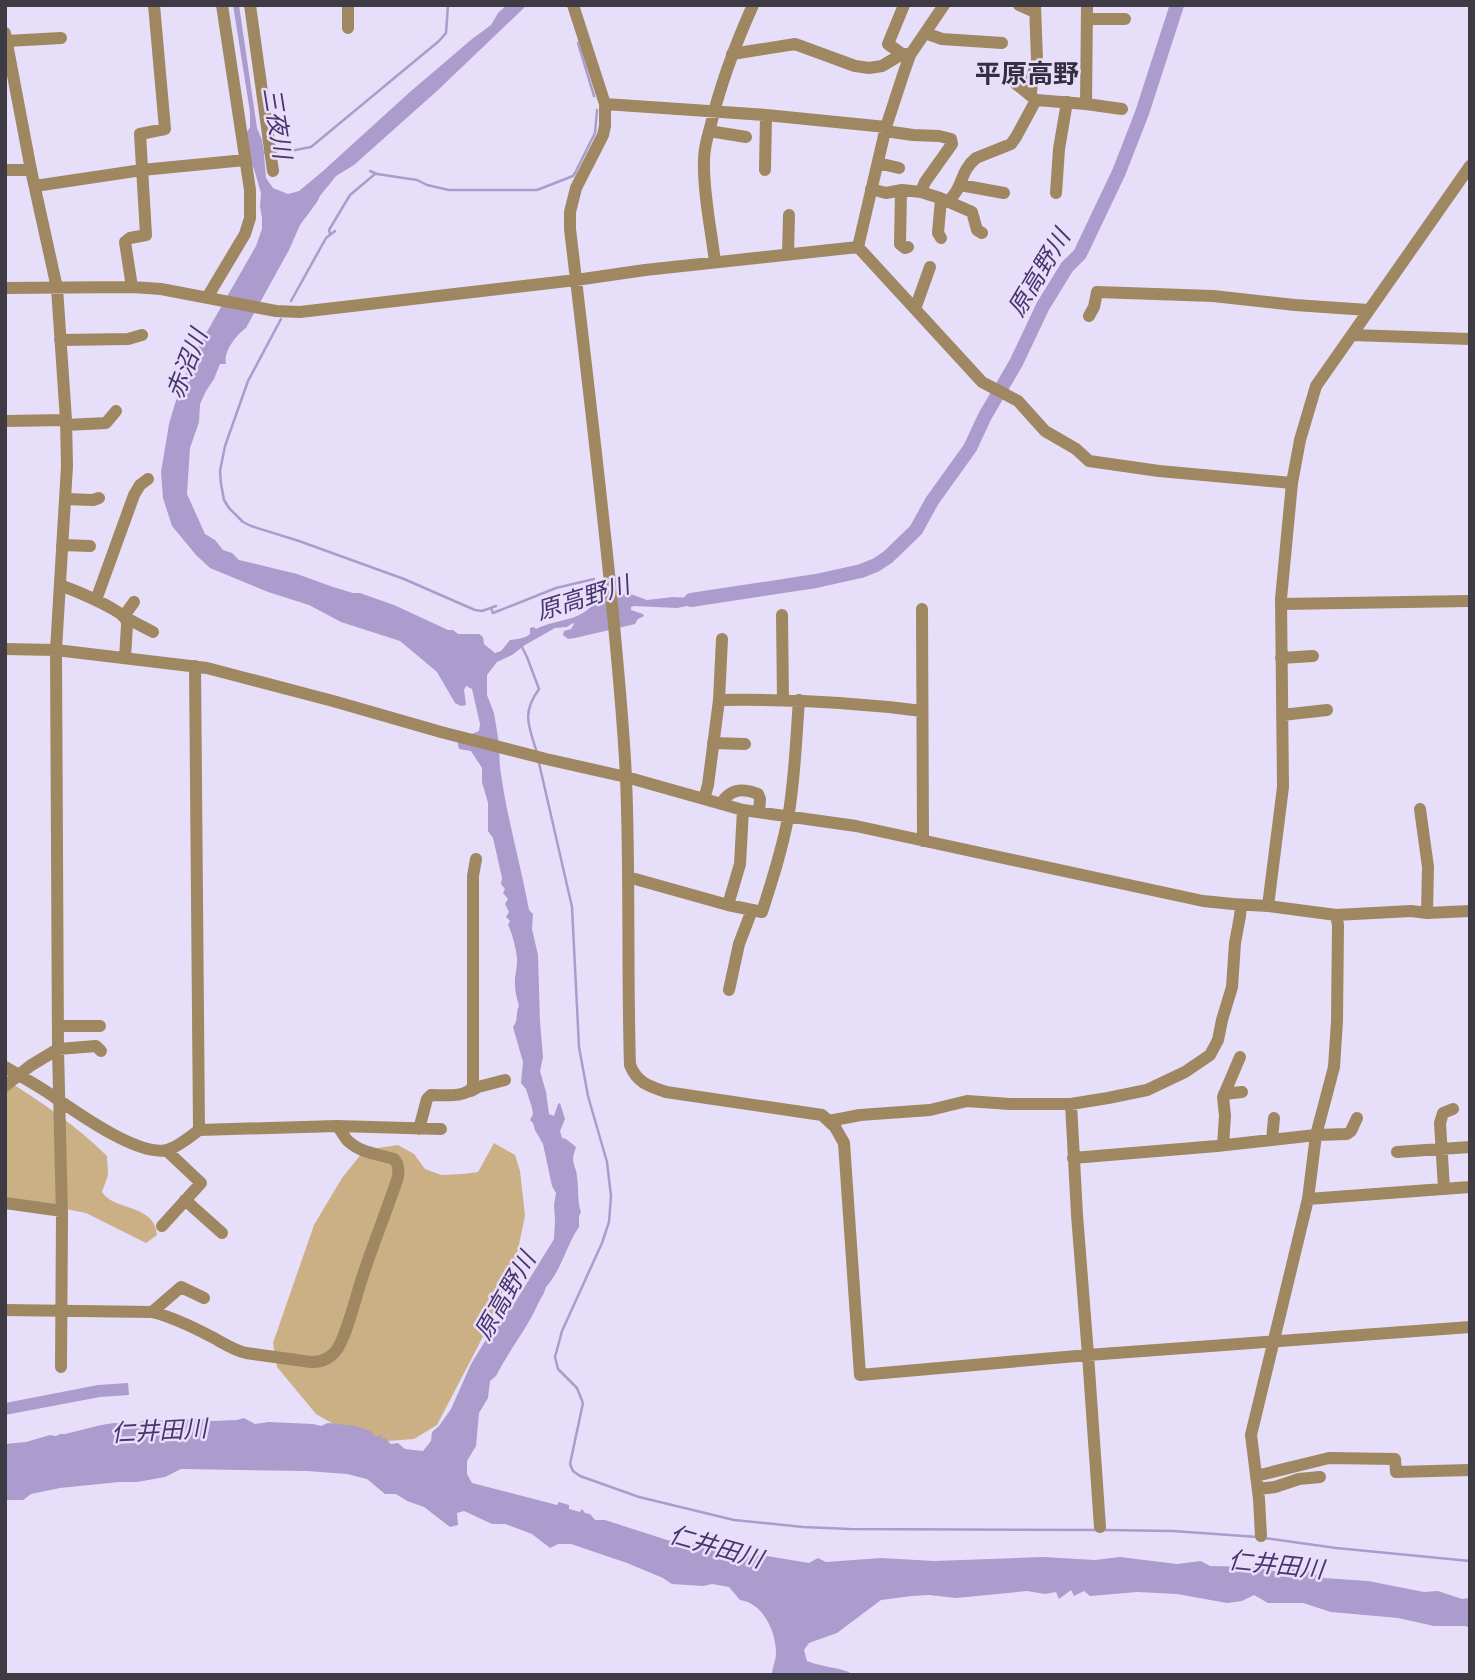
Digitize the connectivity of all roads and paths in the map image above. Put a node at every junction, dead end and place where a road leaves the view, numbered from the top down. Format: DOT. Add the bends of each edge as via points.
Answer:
graph roads {
  1 [pos="154,5"];
  2 [pos="222,5"];
  3 [pos="250,5"];
  4 [pos="348,5"];
  5 [pos="573,5"];
  6 [pos="753,5"];
  7 [pos="904,5"];
  8 [pos="944,5"];
  9 [pos="1019,5"];
  10 [pos="1035,9"];
  11 [pos="1087,12"];
  12 [pos="1125,19"];
  13 [pos="348,28"];
  14 [pos="925,33"];
  15 [pos="6,37"];
  16 [pos="61,38"];
  17 [pos="1002,43"];
  18 [pos="732,54"];
  19 [pos="906,54"];
  20 [pos="1015,83"];
  21 [pos="1033,98"];
  22 [pos="1067,102"];
  23 [pos="605,104"];
  24 [pos="1086,104"];
  25 [pos="1122,109"];
  26 [pos="713,112"];
  27 [pos="766,115"];
  28 [pos="885,129"];
  29 [pos="709,131"];
  30 [pos="746,137"];
  31 [pos="245,160"];
  32 [pos="878,163"];
  33 [pos="1470,166"];
  34 [pos="899,168"];
  35 [pos="5,170"];
  36 [pos="32,170"];
  37 [pos="142,170"];
  38 [pos="765,170"];
  39 [pos="273,171"];
  40 [pos="960,185"];
  41 [pos="35,186"];
  42 [pos="871,189"];
  43 [pos="901,191"];
  44 [pos="921,192"];
  45 [pos="1004,193"];
  46 [pos="1056,193"];
  47 [pos="944,201"];
  48 [pos="789,215"];
  49 [pos="982,233"];
  50 [pos="941,238"];
  51 [pos="858,247"];
  52 [pos="908,247"];
  53 [pos="788,254"];
  54 [pos="715,262"];
  55 [pos="930,267"];
  56 [pos="576,280"];
  57 [pos="132,287"];
  58 [pos="5,288"];
  59 [pos="57,288"];
  60 [pos="208,296"];
  61 [pos="915,309"];
  62 [pos="1368,310"];
  63 [pos="1089,316"];
  64 [pos="142,335"];
  65 [pos="1352,335"];
  66 [pos="60,340"];
  67 [pos="1470,340"];
  68 [pos="116,411"];
  69 [pos="5,421"];
  70 [pos="66,423"];
  71 [pos="148,479"];
  72 [pos="1292,483"];
  73 [pos="100,498"];
  74 [pos="65,499"];
  75 [pos="62,545"];
  76 [pos="90,545"];
  77 [pos="60,586"];
  78 [pos="96,600"];
  79 [pos="134,601"];
  80 [pos="1470,601"];
  81 [pos="1281,604"];
  82 [pos="922,609"];
  83 [pos="782,615"];
  84 [pos="125,618"];
  85 [pos="153,632"];
  86 [pos="722,639"];
  87 [pos="5,649"];
  88 [pos="56,650"];
  89 [pos="1313,656"];
  90 [pos="1281,657"];
  91 [pos="125,658"];
  92 [pos="195,666"];
  93 [pos="783,699"];
  94 [pos="719,700"];
  95 [pos="799,700"];
  96 [pos="1327,710"];
  97 [pos="922,711"];
  98 [pos="1282,715"];
  99 [pos="713,743"];
  100 [pos="745,744"];
  101 [pos="625,777"];
  102 [pos="704,799"];
  103 [pos="721,804"];
  104 [pos="1420,809"];
  105 [pos="743,810"];
  106 [pos="759,812"];
  107 [pos="788,817"];
  108 [pos="923,841"];
  109 [pos="475,859"];
  110 [pos="628,877"];
  111 [pos="728,905"];
  112 [pos="1241,905"];
  113 [pos="1268,906"];
  114 [pos="752,910"];
  115 [pos="1470,911"];
  116 [pos="1427,913"];
  117 [pos="1336,915"];
  118 [pos="729,990"];
  119 [pos="58,1026"];
  120 [pos="100,1026"];
  121 [pos="58,1049"];
  122 [pos="101,1051"];
  123 [pos="1240,1057"];
  124 [pos="5,1067"];
  125 [pos="18,1075"];
  126 [pos="505,1080"];
  127 [pos="5,1086"];
  128 [pos="471,1091"];
  129 [pos="1242,1092"];
  130 [pos="1224,1094"];
  131 [pos="59,1101"];
  132 [pos="1071,1104"];
  133 [pos="1453,1109"];
  134 [pos="1273,1118"];
  135 [pos="1357,1118"];
  136 [pos="829,1121"];
  137 [pos="337,1126"];
  138 [pos="419,1129"];
  139 [pos="441,1129"];
  140 [pos="199,1130"];
  141 [pos="1316,1135"];
  142 [pos="1272,1140"];
  143 [pos="1223,1145"];
  144 [pos="1470,1147"];
  145 [pos="1441,1149"];
  146 [pos="166,1150"];
  147 [pos="1397,1152"];
  148 [pos="1073,1158"];
  149 [pos="1470,1187"];
  150 [pos="1444,1189"];
  151 [pos="1308,1199"];
  152 [pos="185,1200"];
  153 [pos="5,1203"];
  154 [pos="62,1211"];
  155 [pos="162,1226"];
  156 [pos="222,1233"];
  157 [pos="204,1298"];
  158 [pos="5,1310"];
  159 [pos="61,1311"];
  160 [pos="152,1312"];
  161 [pos="1470,1327"];
  162 [pos="1274,1342"];
  163 [pos="1088,1354"];
  164 [pos="61,1367"];
  165 [pos="1470,1470"];
  166 [pos="1256,1476"];
  167 [pos="1320,1477"];
  168 [pos="1258,1489"];
  169 [pos="1100,1527"];
  170 [pos="1261,1536"];
  1 -- 37 [label="street" via="165,129 140,134"];
  2 -- 31 [label="street"];
  3 -- 39 [label="street"];
  4 -- 13 [label="street"];
  5 -- 23 [label="street"];
  6 -- 18 [label="street"];
  7 -- 19 [label="street" via="888,44"];
  8 -- 14 [label="street"];
  9 -- 10 [label="street"];
  10 -- 21 [label="street"];
  11 -- 12 [label="street"];
  11 -- 24 [label="street"];
  14 -- 17 [label="street" via="942,39"];
  14 -- 19 [label="street"];
  15 -- 16 [label="street"];
  15 -- 36 [label="street"];
  18 -- 19 [label="street" via="796,44 869,68"];
  18 -- 26 [label="street"];
  19 -- 28 [label="street"];
  20 -- 21 [label="street"];
  21 -- 22 [label="street"];
  21 -- 40 [label="street" via="1011,144 976,158"];
  22 -- 24 [label="street"];
  22 -- 46 [label="street"];
  23 -- 26 [label="street"];
  23 -- 56 [label="street" via="603,135 571,202"];
  24 -- 25 [label="street"];
  26 -- 27 [label="street"];
  26 -- 29 [label="street"];
  27 -- 28 [label="street"];
  27 -- 38 [label="street"];
  28 -- 32 [label="street"];
  28 -- 44 [label="street" via="951,139"];
  29 -- 30 [label="street"];
  29 -- 54 [label="street" via="705,182"];
  31 -- 37 [label="street"];
  31 -- 60 [label="street" via="250,218"];
  32 -- 34 [label="street"];
  32 -- 42 [label="street"];
  33 -- 62 [label="street"];
  35 -- 36 [label="street"];
  36 -- 41 [label="street"];
  37 -- 41 [label="street"];
  37 -- 57 [label="street" via="146,235 125,242"];
  40 -- 45 [label="street"];
  40 -- 47 [label="street" via="956,195"];
  41 -- 59 [label="street"];
  42 -- 43 [label="street"];
  42 -- 51 [label="street"];
  43 -- 44 [label="street"];
  43 -- 52 [label="street" via="900,240"];
  44 -- 47 [label="street"];
  47 -- 49 [label="street" via="972,212"];
  47 -- 50 [label="street"];
  48 -- 53 [label="street"];
  51 -- 53 [label="street"];
  51 -- 61 [label="street"];
  53 -- 54 [label="street"];
  54 -- 56 [label="street"];
  55 -- 61 [label="street"];
  56 -- 60 [label="street" via="290,313"];
  56 -- 101 [label="street" via="616,643"];
  57 -- 59 [label="street"];
  57 -- 60 [label="street"];
  58 -- 59 [label="street"];
  59 -- 66 [label="street"];
  61 -- 72 [label="street" via="982,382 1017,401 1045,431 1088,461"];
  62 -- 63 [label="street" via="1213,296 1097,292"];
  62 -- 65 [label="street"];
  64 -- 66 [label="street"];
  65 -- 67 [label="street"];
  65 -- 72 [label="street" via="1315,386"];
  66 -- 70 [label="street"];
  68 -- 70 [label="street" via="106,423"];
  69 -- 70 [label="street"];
  70 -- 74 [label="street"];
  71 -- 78 [label="street" via="134,495"];
  72 -- 81 [label="street"];
  73 -- 74 [label="street"];
  74 -- 75 [label="street"];
  75 -- 76 [label="street"];
  75 -- 77 [label="street"];
  77 -- 78 [label="street"];
  77 -- 88 [label="street"];
  78 -- 84 [label="street"];
  79 -- 84 [label="street"];
  80 -- 81 [label="street"];
  81 -- 90 [label="street"];
  82 -- 97 [label="street"];
  83 -- 93 [label="street"];
  84 -- 85 [label="street"];
  84 -- 91 [label="street"];
  86 -- 94 [label="street"];
  87 -- 88 [label="street"];
  88 -- 91 [label="street"];
  88 -- 119 [label="street"];
  89 -- 90 [label="street"];
  90 -- 98 [label="street"];
  91 -- 92 [label="street"];
  92 -- 101 [label="street"];
  92 -- 140 [label="street"];
  93 -- 94 [label="street"];
  93 -- 95 [label="street"];
  94 -- 99 [label="street"];
  95 -- 97 [label="street"];
  95 -- 107 [label="street"];
  96 -- 98 [label="street"];
  97 -- 108 [label="street"];
  98 -- 113 [label="street" via="1283,788"];
  99 -- 100 [label="street"];
  99 -- 102 [label="street"];
  101 -- 102 [label="street"];
  101 -- 110 [label="street"];
  102 -- 103 [label="street"];
  103 -- 105 [label="street"];
  103 -- 106 [label="street" via="737,789 756,792"];
  104 -- 116 [label="street" via="1429,867"];
  105 -- 106 [label="street"];
  105 -- 111 [label="street" via="740,864"];
  106 -- 107 [label="street"];
  107 -- 108 [label="street"];
  107 -- 114 [label="street" via="762,912"];
  108 -- 112 [label="street" via="1203,901"];
  109 -- 128 [label="street"];
  110 -- 111 [label="street"];
  110 -- 136 [label="street" via="629,1039 634,1075 666,1092 822,1115"];
  111 -- 114 [label="street"];
  112 -- 113 [label="street"];
  112 -- 132 [label="street" via="1232,987 1210,1055 1147,1090"];
  113 -- 117 [label="street"];
  114 -- 118 [label="street"];
  115 -- 116 [label="street"];
  116 -- 117 [label="street"];
  117 -- 141 [label="street" via="1334,1067"];
  119 -- 120 [label="street"];
  119 -- 121 [label="street"];
  121 -- 122 [label="street" via="96,1045"];
  121 -- 125 [label="street"];
  121 -- 131 [label="street"];
  123 -- 130 [label="street"];
  124 -- 125 [label="street"];
  125 -- 127 [label="street"];
  125 -- 131 [label="street"];
  126 -- 128 [label="street"];
  128 -- 138 [label="street" via="431,1095"];
  129 -- 130 [label="street"];
  130 -- 143 [label="street"];
  131 -- 146 [label="street" via="127,1142"];
  131 -- 154 [label="street"];
  132 -- 136 [label="street" via="967,1101 930,1110"];
  132 -- 148 [label="street"];
  133 -- 145 [label="street" via="1442,1116"];
  134 -- 142 [label="street"];
  135 -- 141 [label="street" via="1349,1134"];
  136 -- 163 [label="street" via="844,1143 860,1375"];
  137 -- 138 [label="street"];
  137 -- 140 [label="street"];
  137 -- 160 [label="street" via="357,1147 394,1159 399,1171 338,1350 319,1362 246,1353"];
  138 -- 139 [label="street"];
  140 -- 146 [label="street"];
  141 -- 142 [label="street"];
  141 -- 151 [label="street"];
  142 -- 143 [label="street"];
  143 -- 148 [label="street"];
  144 -- 145 [label="street"];
  145 -- 147 [label="street"];
  145 -- 150 [label="street"];
  146 -- 152 [label="street" via="201,1182"];
  148 -- 163 [label="street"];
  149 -- 150 [label="street"];
  150 -- 151 [label="street"];
  151 -- 162 [label="street"];
  152 -- 155 [label="street"];
  152 -- 156 [label="street"];
  153 -- 154 [label="street"];
  154 -- 159 [label="street"];
  157 -- 160 [label="street" via="181,1287"];
  158 -- 159 [label="street"];
  159 -- 160 [label="street"];
  159 -- 164 [label="street"];
  161 -- 162 [label="street"];
  162 -- 163 [label="street"];
  162 -- 166 [label="street" via="1251,1435"];
  163 -- 169 [label="street"];
  165 -- 166 [label="street" via="1396,1472 1395,1459 1329,1458"];
  166 -- 168 [label="street"];
  167 -- 168 [label="street"];
  168 -- 170 [label="street"];
}
